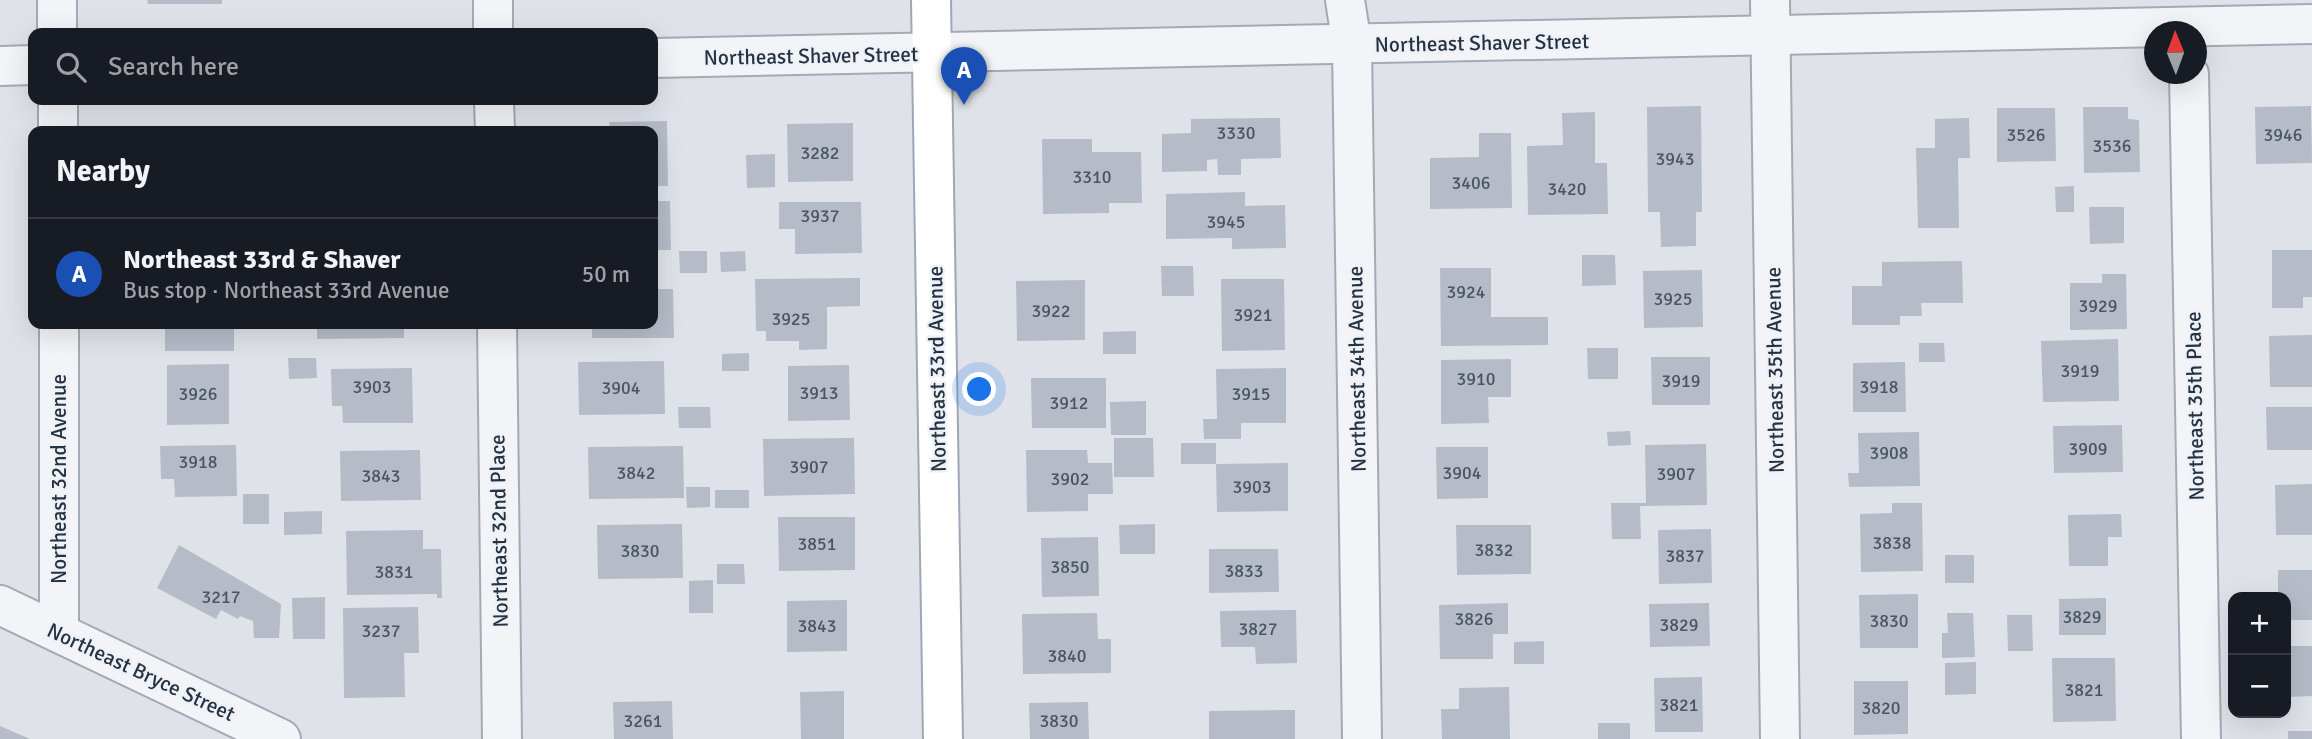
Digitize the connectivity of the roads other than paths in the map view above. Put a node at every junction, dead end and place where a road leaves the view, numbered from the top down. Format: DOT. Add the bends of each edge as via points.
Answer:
graph roads {
  1 [pos="57,0"];
  2 [pos="493,0"];
  3 [pos="931,0"];
  4 [pos="1345,0"];
  5 [pos="1770,18"];
  6 [pos="2189,20"];
  7 [pos="2312,24"];
  8 [pos="57,28"];
  9 [pos="493,28"];
  10 [pos="1352,46"];
  11 [pos="932,55"];
  12 [pos="658,58"];
  13 [pos="28,65"];
  14 [pos="0,66"];
  15 [pos="2189,84"];
  16 [pos="58,105"];
  17 [pos="494,105"];
  18 [pos="58,126"];
  19 [pos="495,126"];
  20 [pos="58,329"];
  21 [pos="497,329"];
  22 [pos="0,605"];
  23 [pos="60,633"];
  24 [pos="281,739"];
  25 [pos="502,739"];
  26 [pos="943,739"];
  27 [pos="1362,739"];
  28 [pos="1780,739"];
  29 [pos="2201,739"];
  1 -- 8 [label="street"];
  2 -- 9 [label="street"];
  3 -- 11 [label="main road, Northeast 33rd Avenue"];
  4 -- 10 [label="street, Northeast 34th Avenue"];
  5 -- 6 [label="street, Northeast Shaver Street"];
  5 -- 10 [label="street, Northeast Shaver Street"];
  5 -- 28 [label="street, Northeast 35th Avenue"];
  6 -- 7 [label="street, Northeast Shaver Street"];
  10 -- 11 [label="street, Northeast Shaver Street"];
  10 -- 27 [label="street, Northeast 34th Avenue"];
  11 -- 12 [label="street, Northeast Shaver Street"];
  11 -- 26 [label="main road, Northeast 33rd Avenue"];
  13 -- 14 [label="street"];
  15 -- 29 [label="street, Northeast 35th Place"];
  16 -- 18 [label="street"];
  17 -- 19 [label="street"];
  20 -- 23 [label="street, Northeast 32nd Avenue"];
  21 -- 25 [label="street, Northeast 32nd Place"];
  22 -- 23 [label="street, Northeast Bryce Street"];
  23 -- 24 [label="street, Northeast Bryce Street"];
}
